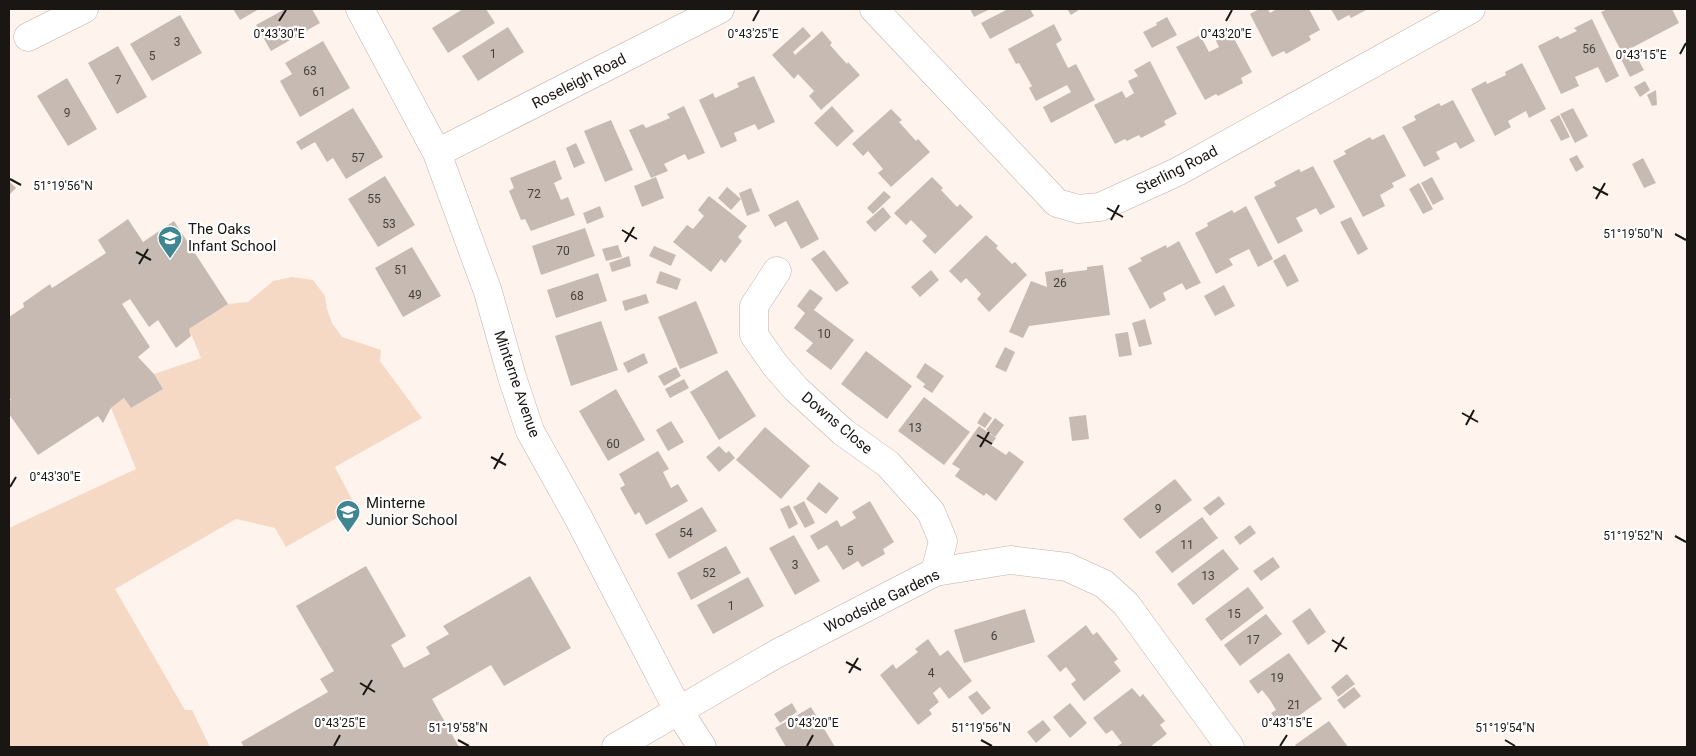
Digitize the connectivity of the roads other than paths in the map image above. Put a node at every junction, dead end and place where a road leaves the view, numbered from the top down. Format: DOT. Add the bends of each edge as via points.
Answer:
graph roads {
  1 [pos="84,9"];
  2 [pos="360,9"];
  3 [pos="720,9"];
  4 [pos="874,9"];
  5 [pos="1471,9"];
  6 [pos="28,38"];
  7 [pos="437,153"];
  8 [pos="777,271"];
  9 [pos="935,572"];
  10 [pos="678,710"];
  11 [pos="616,747"];
  12 [pos="702,747"];
  13 [pos="1230,747"];
  1 -- 6 [label="street"];
  2 -- 7 [label="street, Minterne Avenue"];
  3 -- 7 [label="street, Roseleigh Road"];
  4 -- 5 [label="street, Sterling Road" via="1057,203 1078,209 1100,207 1177,172"];
  7 -- 10 [label="street, Minterne Avenue" via="488,292 530,430"];
  8 -- 9 [label="street, Downs Close" via="754,306 754,335 796,389 843,432 888,464 931,512 943,541"];
  9 -- 10 [label="street, Woodside Gardens" via="776,654"];
  9 -- 13 [label="street, Woodside Gardens" via="1010,560 1067,567 1104,584 1126,604"];
  10 -- 11 [label="street, Woodside Gardens"];
  10 -- 12 [label="street, Minterne Avenue"];
}
